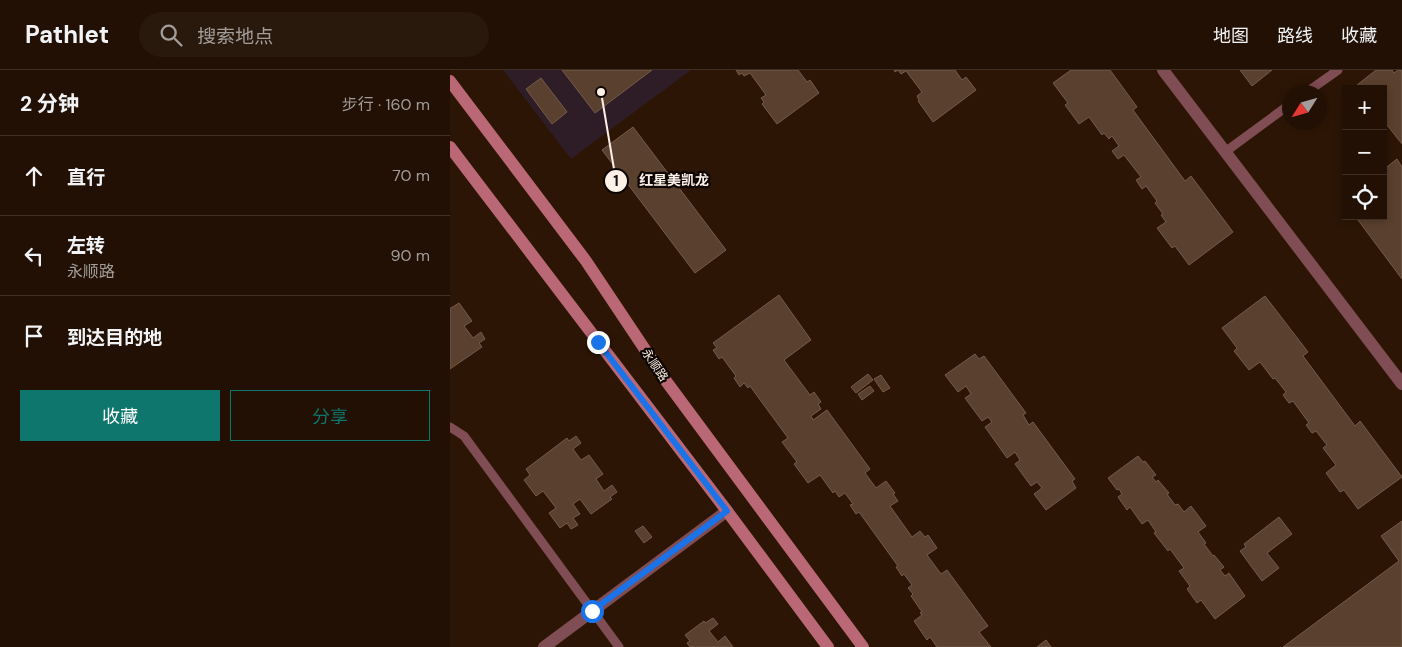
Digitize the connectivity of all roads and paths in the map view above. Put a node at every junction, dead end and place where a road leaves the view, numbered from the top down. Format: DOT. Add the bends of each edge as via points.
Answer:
graph roads {
  1 [pos="1163,70"];
  2 [pos="1338,70"];
  3 [pos="450,81"];
  4 [pos="1317,85"];
  5 [pos="1282,111"];
  6 [pos="450,147"];
  7 [pos="1225,152"];
  8 [pos="1402,384"];
  9 [pos="450,427"];
  10 [pos="727,511"];
  11 [pos="592,611"];
  12 [pos="544,647"];
  13 [pos="619,647"];
  14 [pos="828,647"];
  15 [pos="863,647"];
  1 -- 7 [label="street"];
  2 -- 4 [label="lane"];
  3 -- 15 [label="main road, 永顺路" via="586,261 666,380"];
  5 -- 7 [label="lane"];
  6 -- 10 [label="main road"];
  7 -- 8 [label="street"];
  9 -- 11 [label="lane" via="464,436"];
  10 -- 11 [label="street"];
  10 -- 14 [label="main road"];
  11 -- 12 [label="street"];
  11 -- 13 [label="lane"];
}
